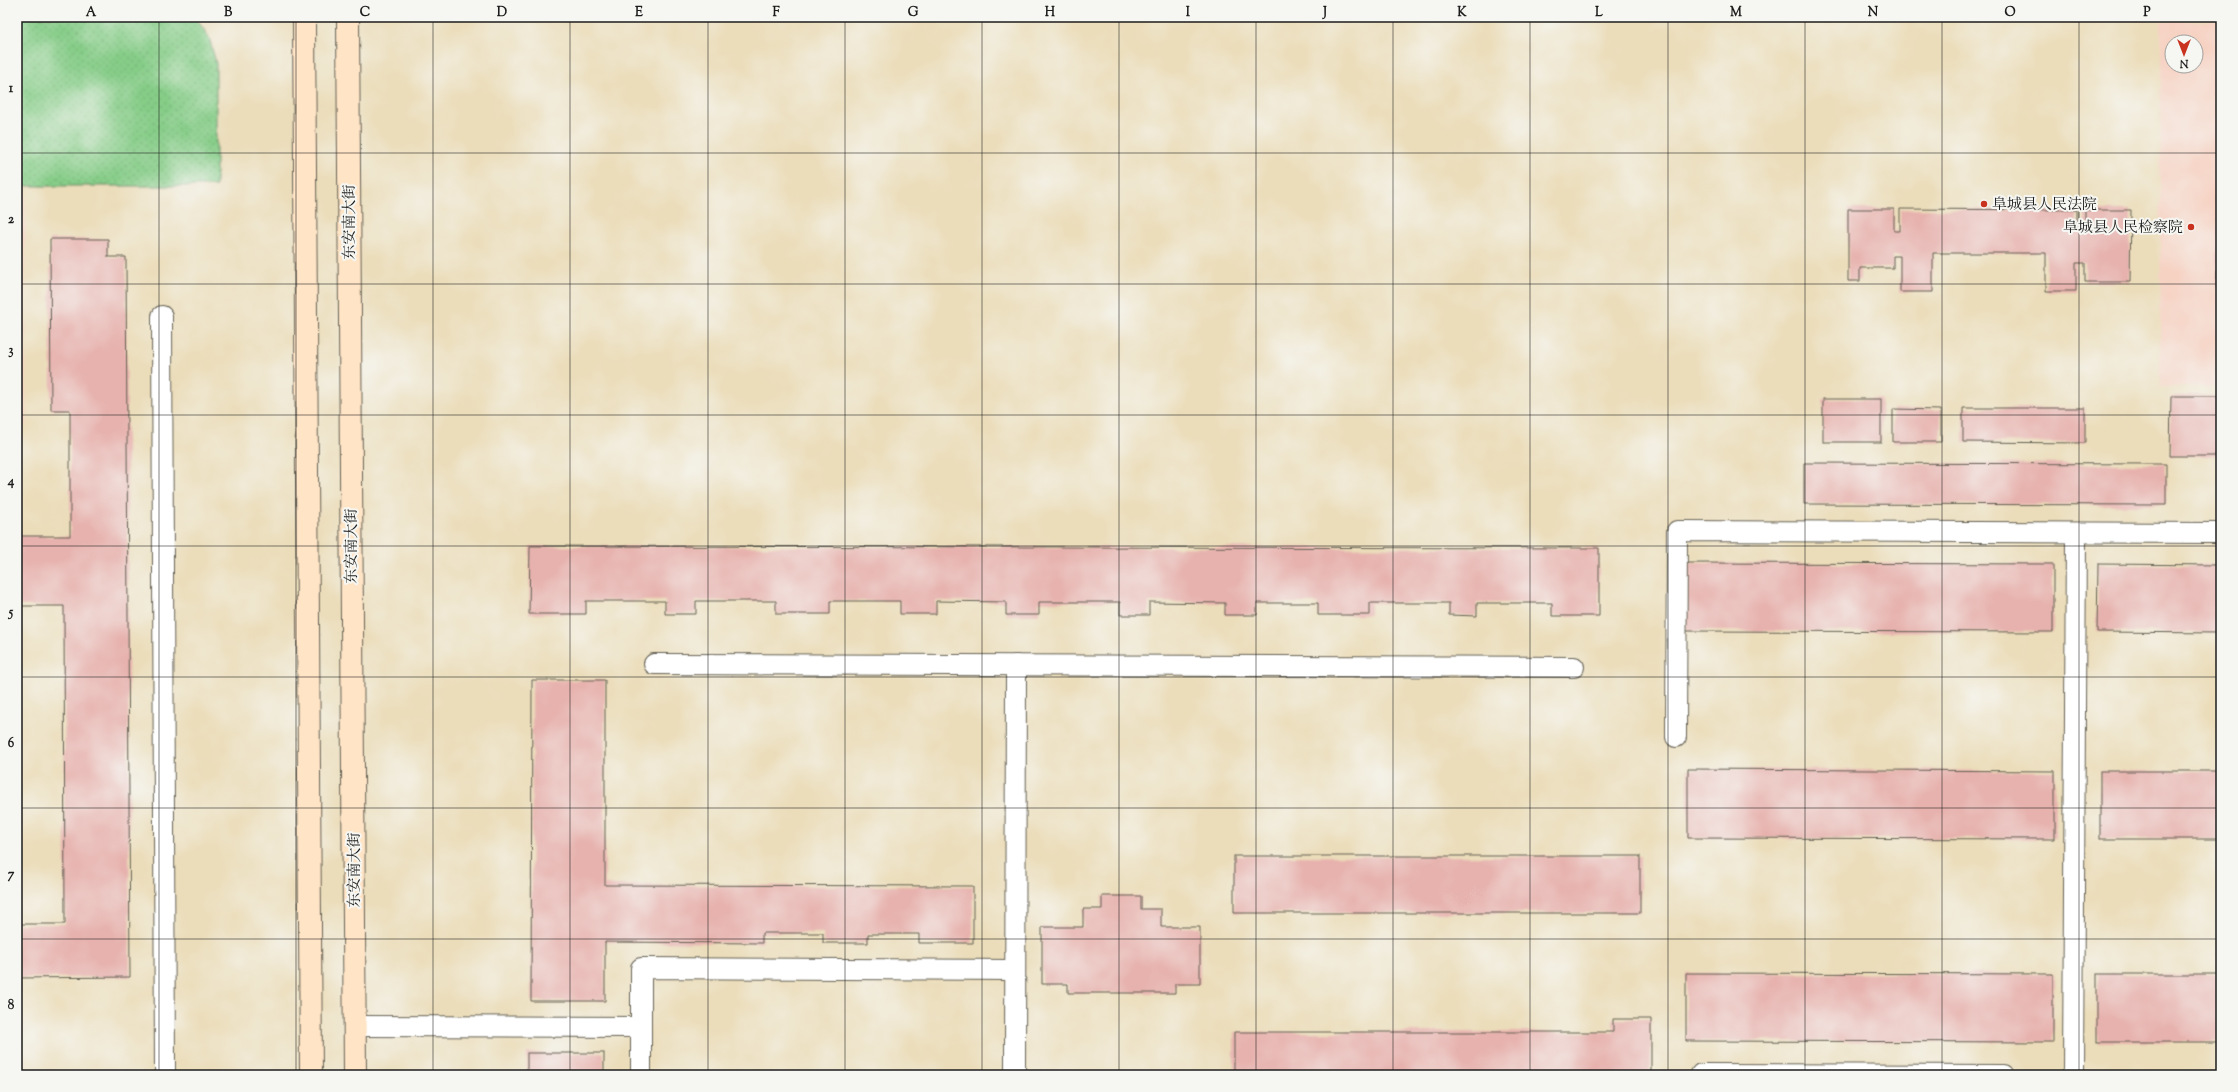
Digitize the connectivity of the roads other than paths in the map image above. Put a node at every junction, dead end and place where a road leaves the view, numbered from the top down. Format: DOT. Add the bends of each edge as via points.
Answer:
graph roads {
  1 [pos="304,17"];
  2 [pos="348,17"];
  3 [pos="162,316"];
  4 [pos="2076,533"];
  5 [pos="2221,533"];
  6 [pos="654,664"];
  7 [pos="1016,665"];
  8 [pos="1574,667"];
  9 [pos="1676,737"];
  10 [pos="1015,970"];
  11 [pos="355,1026"];
  12 [pos="641,1027"];
  13 [pos="1701,1074"];
  14 [pos="165,1075"];
  15 [pos="311,1075"];
  16 [pos="355,1075"];
  17 [pos="641,1075"];
  18 [pos="1015,1075"];
  19 [pos="2003,1075"];
  20 [pos="2073,1075"];
  1 -- 15 [label="main road"];
  2 -- 11 [label="main road, 东安南大街"];
  3 -- 14 [label="lane"];
  4 -- 5 [label="lane"];
  4 -- 9 [label="lane" via="1677,531"];
  4 -- 20 [label="lane"];
  6 -- 7 [label="lane"];
  7 -- 8 [label="lane"];
  7 -- 10 [label="lane"];
  10 -- 12 [label="lane" via="642,968"];
  10 -- 18 [label="lane"];
  11 -- 12 [label="lane"];
  11 -- 16 [label="main road, 东安南大街"];
  12 -- 17 [label="lane"];
  13 -- 19 [label="lane"];
}
